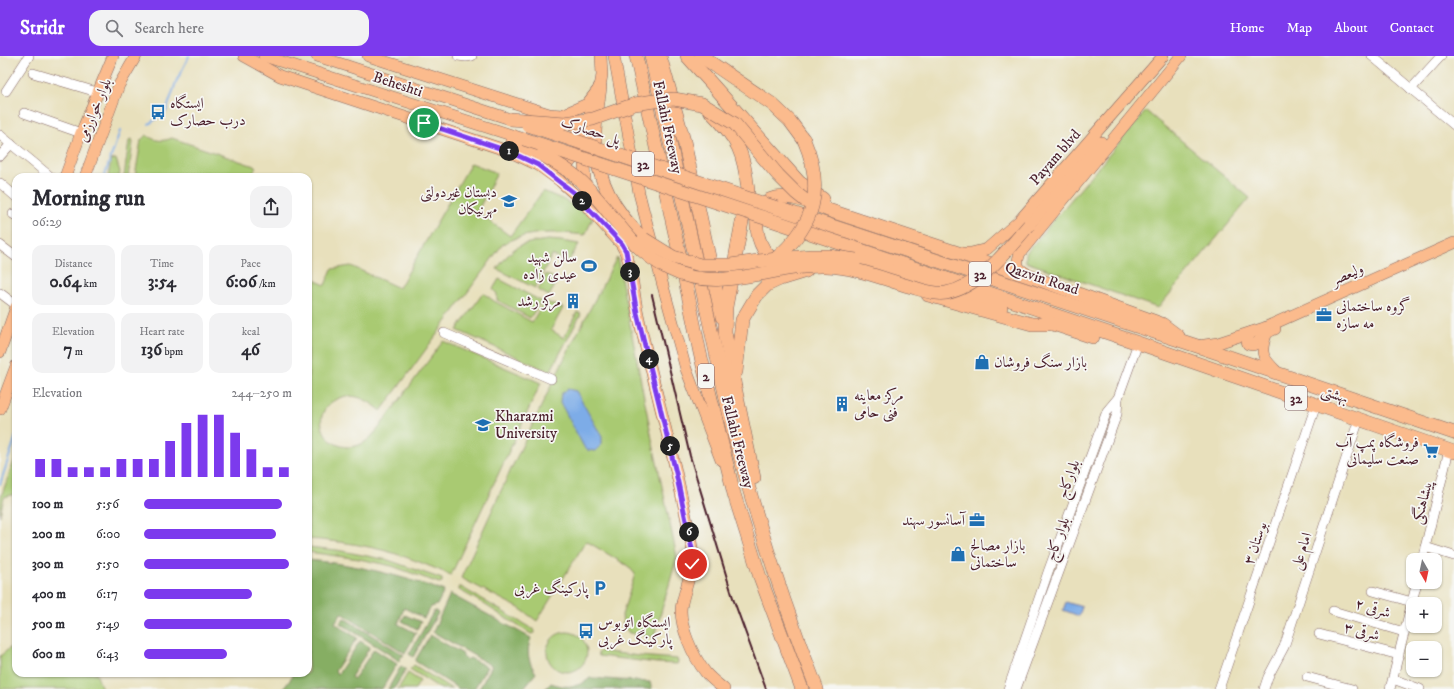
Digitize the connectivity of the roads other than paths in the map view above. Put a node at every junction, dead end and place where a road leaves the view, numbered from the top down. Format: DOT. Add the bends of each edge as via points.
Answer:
graph roads {
  1 [pos="29,56"];
  2 [pos="113,56"];
  3 [pos="136,56"];
  4 [pos="244,56"];
  5 [pos="264,56"];
  6 [pos="317,56"];
  7 [pos="368,56"];
  8 [pos="458,56"];
  9 [pos="472,56"];
  10 [pos="601,56"];
  11 [pos="614,56"];
  12 [pos="636,56"];
  13 [pos="652,56"];
  14 [pos="660,56"];
  15 [pos="687,56"];
  16 [pos="701,56"];
  17 [pos="1163,56"];
  18 [pos="1180,56"];
  19 [pos="1372,56"];
  20 [pos="1441,56"];
  21 [pos="33,73"];
  22 [pos="600,87"];
  23 [pos="1411,89"];
  24 [pos="6,91"];
  25 [pos="97,92"];
  26 [pos="702,104"];
  27 [pos="24,113"];
  28 [pos="562,115"];
  29 [pos="510,119"];
  30 [pos="478,125"];
  31 [pos="1454,125"];
  32 [pos="81,133"];
  33 [pos="0,135"];
  34 [pos="524,139"];
  35 [pos="11,144"];
  36 [pos="0,156"];
  37 [pos="540,160"];
  38 [pos="46,173"];
  39 [pos="66,173"];
  40 [pos="86,173"];
  41 [pos="0,183"];
  42 [pos="12,194"];
  43 [pos="806,201"];
  44 [pos="777,208"];
  45 [pos="592,212"];
  46 [pos="771,220"];
  47 [pos="866,223"];
  48 [pos="1027,227"];
  49 [pos="999,239"];
  50 [pos="1454,243"];
  51 [pos="0,245"];
  52 [pos="1454,249"];
  53 [pos="955,252"];
  54 [pos="1020,253"];
  55 [pos="12,254"];
  56 [pos="800,272"];
  57 [pos="746,276"];
  58 [pos="1034,278"];
  59 [pos="0,293"];
  60 [pos="12,303"];
  61 [pos="12,315"];
  62 [pos="1054,324"];
  63 [pos="725,332"];
  64 [pos="1252,332"];
  65 [pos="444,333"];
  66 [pos="1267,333"];
  67 [pos="2,337"];
  68 [pos="1183,341"];
  69 [pos="1138,343"];
  70 [pos="1197,346"];
  71 [pos="0,352"];
  72 [pos="1278,374"];
  73 [pos="12,377"];
  74 [pos="551,378"];
  75 [pos="735,387"];
  76 [pos="1118,398"];
  77 [pos="1316,405"];
  78 [pos="0,409"];
  79 [pos="1358,419"];
  80 [pos="1454,433"];
  81 [pos="1452,451"];
  82 [pos="734,494"];
  83 [pos="1425,547"];
  84 [pos="1424,553"];
  85 [pos="1454,556"];
  86 [pos="772,566"];
  87 [pos="1048,572"];
  88 [pos="1373,591"];
  89 [pos="1406,600"];
  90 [pos="1333,611"];
  91 [pos="1406,624"];
  92 [pos="1404,632"];
  93 [pos="1319,634"];
  94 [pos="1399,654"];
  95 [pos="1307,677"];
  96 [pos="1393,679"];
  97 [pos="724,689"];
  98 [pos="802,689"];
  99 [pos="817,689"];
  100 [pos="1008,689"];
  101 [pos="1016,689"];
  102 [pos="1220,689"];
  103 [pos="1264,689"];
  104 [pos="1352,689"];
  105 [pos="1390,689"];
  106 [pos="1420,689"];
  1 -- 24 [label="street"];
  2 -- 25 [label="main road"];
  3 -- 40 [label="main road, بلوار خوارزمی" via="119,85"];
  4 -- 37 [label="main road" via="280,76"];
  5 -- 30 [label="main road, Beheshti / 32"];
  6 -- 29 [label="main road, Beheshti / 32"];
  7 -- 28 [label="main road" via="541,112"];
  8 -- 9 [label="street"];
  10 -- 22 [label="main road"];
  11 -- 82 [label="main road" via="639,193 663,286 686,369"];
  12 -- 82 [label="highway, Fallahi Freeway / 2" via="700,353"];
  13 -- 86 [label="highway, Fallahi Freeway / 2" via="734,435"];
  14 -- 63 [label="highway" via="684,141"];
  15 -- 47 [label="highway" via="799,182 828,202 853,212"];
  16 -- 57 [label="highway, bridge" via="772,104 790,121 804,140 813,164 815,196 811,212 797,236 782,253"];
  17 -- 48 [label="main road, Payam blvd"];
  18 -- 48 [label="main road" via="1159,74"];
  19 -- 23 [label="street"];
  20 -- 23 [label="street"];
  21 -- 25 [label="street"];
  22 -- 28 [label="main road" via="587,104"];
  22 -- 45 [label="main road" via="586,128 583,152 586,189"];
  22 -- 62 [label="highway, bridge" via="595,141 598,166 609,197 644,239 673,257 700,265 731,265 811,256 856,260"];
  23 -- 31 [label="street"];
  25 -- 32 [label="main road"];
  26 -- 29 [label="highway, bridge" via="674,99 654,101 635,104 593,119 565,123"];
  26 -- 43 [label="highway, bridge" via="735,124 778,175"];
  26 -- 63 [label="highway" via="728,129 737,145 744,162 748,190 726,307"];
  27 -- 32 [label="street"];
  28 -- 37 [label="main road" via="577,128 580,139 579,152 569,163 551,166"];
  29 -- 44 [label="highway, پل حصارک / 32, bridge"];
  30 -- 34 [label="main road, Beheshti / 32"];
  30 -- 37 [label="main road"];
  32 -- 39 [label="main road"];
  33 -- 35 [label="street"];
  34 -- 46 [label="highway, پل حصارک / 32, bridge"];
  35 -- 36 [label="street"];
  35 -- 38 [label="street"];
  37 -- 45 [label="main road"];
  37 -- 57 [label="highway, bridge" via="566,168 576,176 631,241 645,254 670,270 693,277 714,279"];
  41 -- 42 [label="street"];
  43 -- 47 [label="highway"];
  43 -- 56 [label="highway" via="784,197 767,200 757,218 759,238 770,258 784,267"];
  44 -- 68 [label="highway, Qazvin Road / 32"];
  45 -- 97 [label="main road" via="626,251 637,313 676,473 692,549 692,564 681,606 681,618 697,660 706,674"];
  46 -- 69 [label="highway, Qazvin Road / 32"];
  47 -- 53 [label="highway"];
  48 -- 49 [label="main road, Payam blvd"];
  48 -- 54 [label="main road, Payam blvd"];
  48 -- 57 [label="highway, bridge" via="988,270 970,283 946,293 930,292 864,272 836,267 811,266"];
  49 -- 53 [label="main road, Payam blvd" via="980,252"];
  49 -- 54 [label="main road" via="1013,240"];
  50 -- 64 [label="main road, ولیعصر"];
  51 -- 55 [label="street"];
  52 -- 66 [label="main road, ولیعصر"];
  53 -- 58 [label="highway"];
  54 -- 58 [label="main road" via="1017,264 1019,268"];
  56 -- 62 [label="highway" via="836,271 1032,324"];
  56 -- 75 [label="highway" via="767,285 757,295 742,320"];
  58 -- 68 [label="highway" via="1162,324"];
  59 -- 60 [label="street"];
  61 -- 67 [label="main road"];
  62 -- 69 [label="highway" via="1104,341"];
  63 -- 75 [label="highway"];
  64 -- 66 [label="main road, ولیعصر" via="1246,338 1251,345"];
  64 -- 70 [label="main road, ولیعصر" via="1218,344"];
  65 -- 74 [label="street"];
  66 -- 72 [label="main road" via="1263,354"];
  67 -- 71 [label="main road"];
  68 -- 70 [label="highway, بهشتی / 32"];
  69 -- 76 [label="street"];
  69 -- 77 [label="highway, بهشتی / 32"];
  70 -- 72 [label="highway, بهشتی / 32"];
  72 -- 80 [label="highway, بهشتی / 32"];
  73 -- 78 [label="main road"];
  75 -- 86 [label="highway"];
  76 -- 87 [label="street, بلوارکاج" via="1108,411"];
  76 -- 101 [label="street, بلوار کاج" via="1117,414"];
  77 -- 79 [label="highway, بهشتی / 32"];
  77 -- 102 [label="street, بوستان ۳"];
  79 -- 81 [label="highway, بهشتی / 32"];
  79 -- 103 [label="street, امام علی" via="1284,646"];
  81 -- 83 [label="street, پیشاهنگی"];
  82 -- 98 [label="highway, Fallahi Freeway / 2" via="760,576"];
  83 -- 84 [label="street, پیشاهنگی"];
  83 -- 85 [label="street"];
  86 -- 99 [label="highway, Fallahi Freeway / 2" via="794,633"];
  87 -- 100 [label="street, بلوار کاج"];
  88 -- 89 [label="street"];
  90 -- 92 [label="street, ۲ شرقی"];
  91 -- 92 [label="street"];
  92 -- 94 [label="street"];
  93 -- 94 [label="street, ۳ شرقی"];
  94 -- 96 [label="street"];
  95 -- 104 [label="street"];
  96 -- 105 [label="street"];
  96 -- 106 [label="street"];
}
